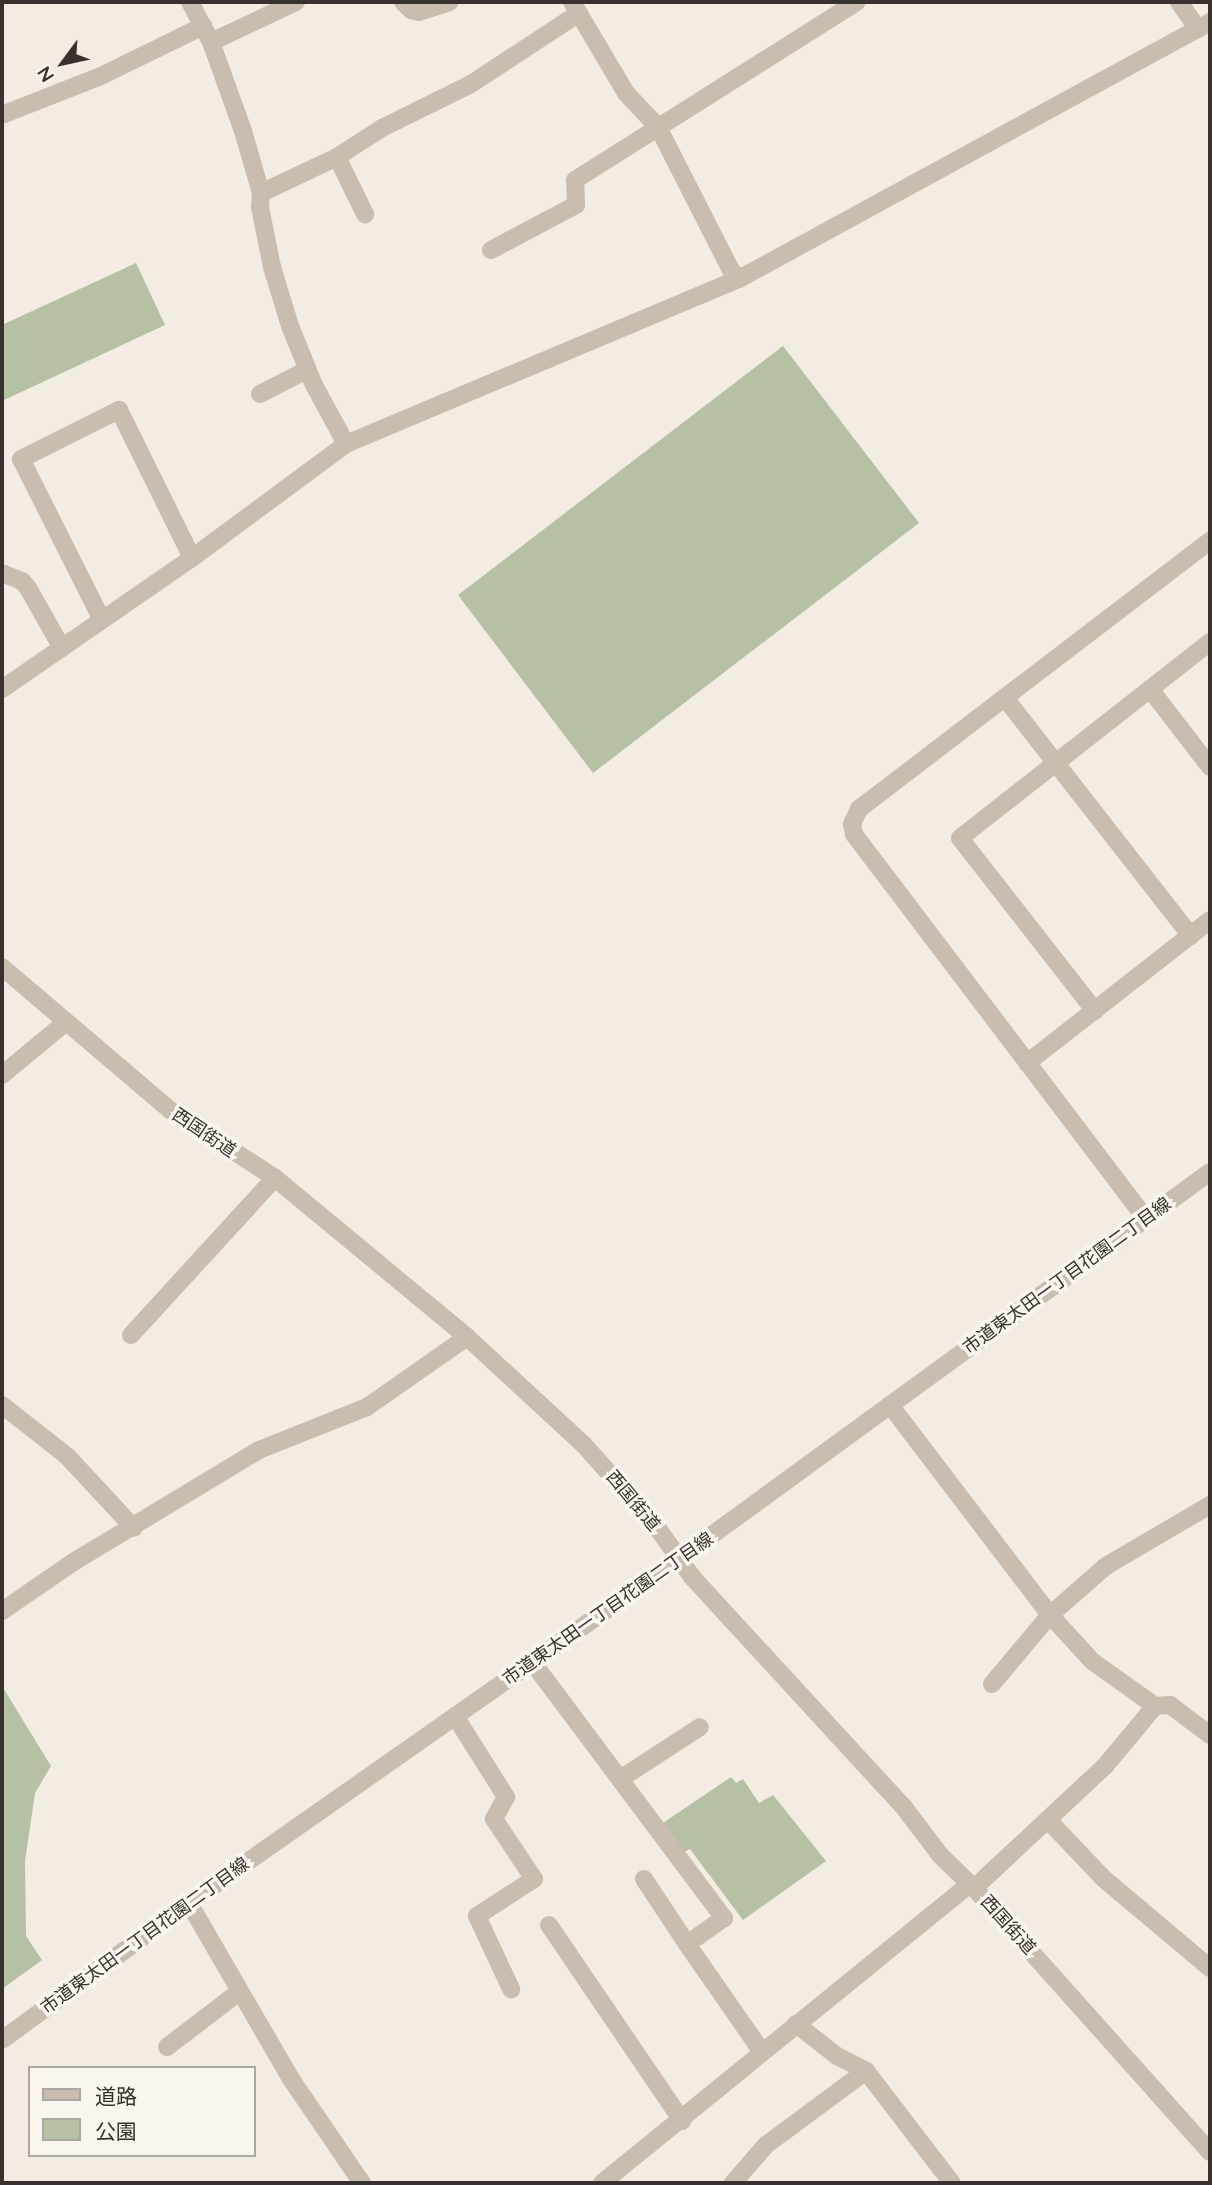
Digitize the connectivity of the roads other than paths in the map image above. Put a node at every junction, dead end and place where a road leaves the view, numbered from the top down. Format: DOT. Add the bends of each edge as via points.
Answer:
graph roads {
  1 [pos="190,2"];
  2 [pos="296,2"];
  3 [pos="403,2"];
  4 [pos="449,2"];
  5 [pos="857,2"];
  6 [pos="1179,2"];
  7 [pos="575,7"];
  8 [pos="1204,25"];
  9 [pos="203,26"];
  10 [pos="211,43"];
  11 [pos="2,114"];
  12 [pos="658,127"];
  13 [pos="337,157"];
  14 [pos="261,193"];
  15 [pos="365,214"];
  16 [pos="491,250"];
  17 [pos="739,279"];
  18 [pos="307,370"];
  19 [pos="260,394"];
  20 [pos="346,444"];
  21 [pos="1210,541"];
  22 [pos="192,558"];
  23 [pos="2,573"];
  24 [pos="102,620"];
  25 [pos="1210,642"];
  26 [pos="62,648"];
  27 [pos="2,689"];
  28 [pos="1150,689"];
  29 [pos="1005,698"];
  30 [pos="1056,763"];
  31 [pos="1210,767"];
  32 [pos="1210,920"];
  33 [pos="1191,936"];
  34 [pos="6,977"];
  35 [pos="1095,1011"];
  36 [pos="66,1023"];
  37 [pos="1027,1063"];
  38 [pos="2,1075"];
  39 [pos="1210,1172"];
  40 [pos="275,1178"];
  41 [pos="1146,1219"];
  42 [pos="131,1335"];
  43 [pos="467,1338"];
  44 [pos="2,1405"];
  45 [pos="890,1405"];
  46 [pos="1210,1506"];
  47 [pos="134,1528"];
  48 [pos="679,1559"];
  49 [pos="2,1611"];
  50 [pos="1050,1615"];
  51 [pos="533,1663"];
  52 [pos="992,1685"];
  53 [pos="1154,1706"];
  54 [pos="455,1716"];
  55 [pos="700,1727"];
  56 [pos="1210,1735"];
  57 [pos="620,1779"];
  58 [pos="1048,1821"];
  59 [pos="644,1879"];
  60 [pos="972,1886"];
  61 [pos="189,1903"];
  62 [pos="549,1925"];
  63 [pos="687,1944"];
  64 [pos="1210,1968"];
  65 [pos="511,1989"];
  66 [pos="239,1992"];
  67 [pos="796,2024"];
  68 [pos="2,2040"];
  69 [pos="167,2047"];
  70 [pos="762,2052"];
  71 [pos="866,2071"];
  72 [pos="682,2121"];
  73 [pos="1210,2152"];
  74 [pos="362,2183"];
  75 [pos="603,2183"];
  76 [pos="733,2183"];
  77 [pos="952,2183"];
  1 -- 9 [label="street"];
  2 -- 10 [label="street"];
  3 -- 4 [label="street" via="419,12"];
  5 -- 12 [label="street"];
  6 -- 8 [label="street"];
  7 -- 12 [label="street" via="626,93"];
  7 -- 13 [label="street" via="471,84 382,128"];
  8 -- 17 [label="street"];
  9 -- 10 [label="street"];
  9 -- 11 [label="street" via="101,76"];
  10 -- 14 [label="street"];
  12 -- 16 [label="street" via="575,180 576,205"];
  12 -- 17 [label="street"];
  13 -- 14 [label="street"];
  13 -- 15 [label="street"];
  14 -- 18 [label="street" via="274,275"];
  17 -- 20 [label="street"];
  18 -- 19 [label="street"];
  18 -- 20 [label="street"];
  20 -- 22 [label="street"];
  21 -- 29 [label="street"];
  22 -- 24 [label="street"];
  22 -- 24 [label="street" via="119,410 21,459"];
  23 -- 26 [label="street" via="28,588"];
  24 -- 26 [label="street"];
  25 -- 28 [label="street"];
  26 -- 27 [label="street"];
  28 -- 30 [label="street"];
  28 -- 31 [label="street"];
  29 -- 30 [label="street"];
  29 -- 37 [label="street" via="859,809 852,824 854,834"];
  30 -- 33 [label="street"];
  30 -- 35 [label="street" via="960,838"];
  32 -- 33 [label="street"];
  33 -- 35 [label="street"];
  34 -- 36 [label="street, 西国街道"];
  35 -- 37 [label="street"];
  36 -- 38 [label="street"];
  36 -- 40 [label="street, 西国街道" via="170,1110"];
  37 -- 41 [label="street"];
  39 -- 41 [label="street, 市道東太田一丁目花園二丁目線"];
  40 -- 42 [label="street"];
  40 -- 43 [label="street, 西国街道"];
  41 -- 45 [label="street, 市道東太田一丁目花園二丁目線"];
  43 -- 47 [label="street" via="367,1407 276,1441"];
  43 -- 48 [label="street, 西国街道" via="547,1409 623,1486"];
  44 -- 47 [label="street" via="67,1456"];
  45 -- 48 [label="street, 市道東太田一丁目花園二丁目線"];
  45 -- 50 [label="street"];
  46 -- 50 [label="street" via="1106,1566"];
  47 -- 49 [label="street"];
  48 -- 51 [label="street, 市道東太田一丁目花園二丁目線"];
  48 -- 60 [label="street, 西国街道"];
  50 -- 52 [label="street"];
  50 -- 53 [label="street" via="1092,1661"];
  51 -- 54 [label="street, 市道東太田一丁目花園二丁目線"];
  51 -- 57 [label="street"];
  53 -- 56 [label="street" via="1170,1705"];
  53 -- 58 [label="street" via="1105,1766"];
  54 -- 61 [label="street, 市道東太田一丁目花園二丁目線"];
  54 -- 65 [label="street" via="506,1797 494,1819 534,1879 477,1916"];
  55 -- 57 [label="street"];
  57 -- 63 [label="street" via="724,1918"];
  58 -- 60 [label="street"];
  58 -- 64 [label="street" via="1103,1878"];
  59 -- 63 [label="street"];
  60 -- 67 [label="street"];
  60 -- 73 [label="street, 西国街道"];
  61 -- 66 [label="street"];
  61 -- 68 [label="street, 市道東太田一丁目花園二丁目線"];
  62 -- 72 [label="street"];
  63 -- 70 [label="street"];
  66 -- 69 [label="street"];
  66 -- 74 [label="street"];
  67 -- 70 [label="street"];
  67 -- 71 [label="street" via="837,2056"];
  70 -- 72 [label="street"];
  71 -- 76 [label="street" via="766,2145"];
  71 -- 77 [label="street"];
  72 -- 75 [label="street"];
}
